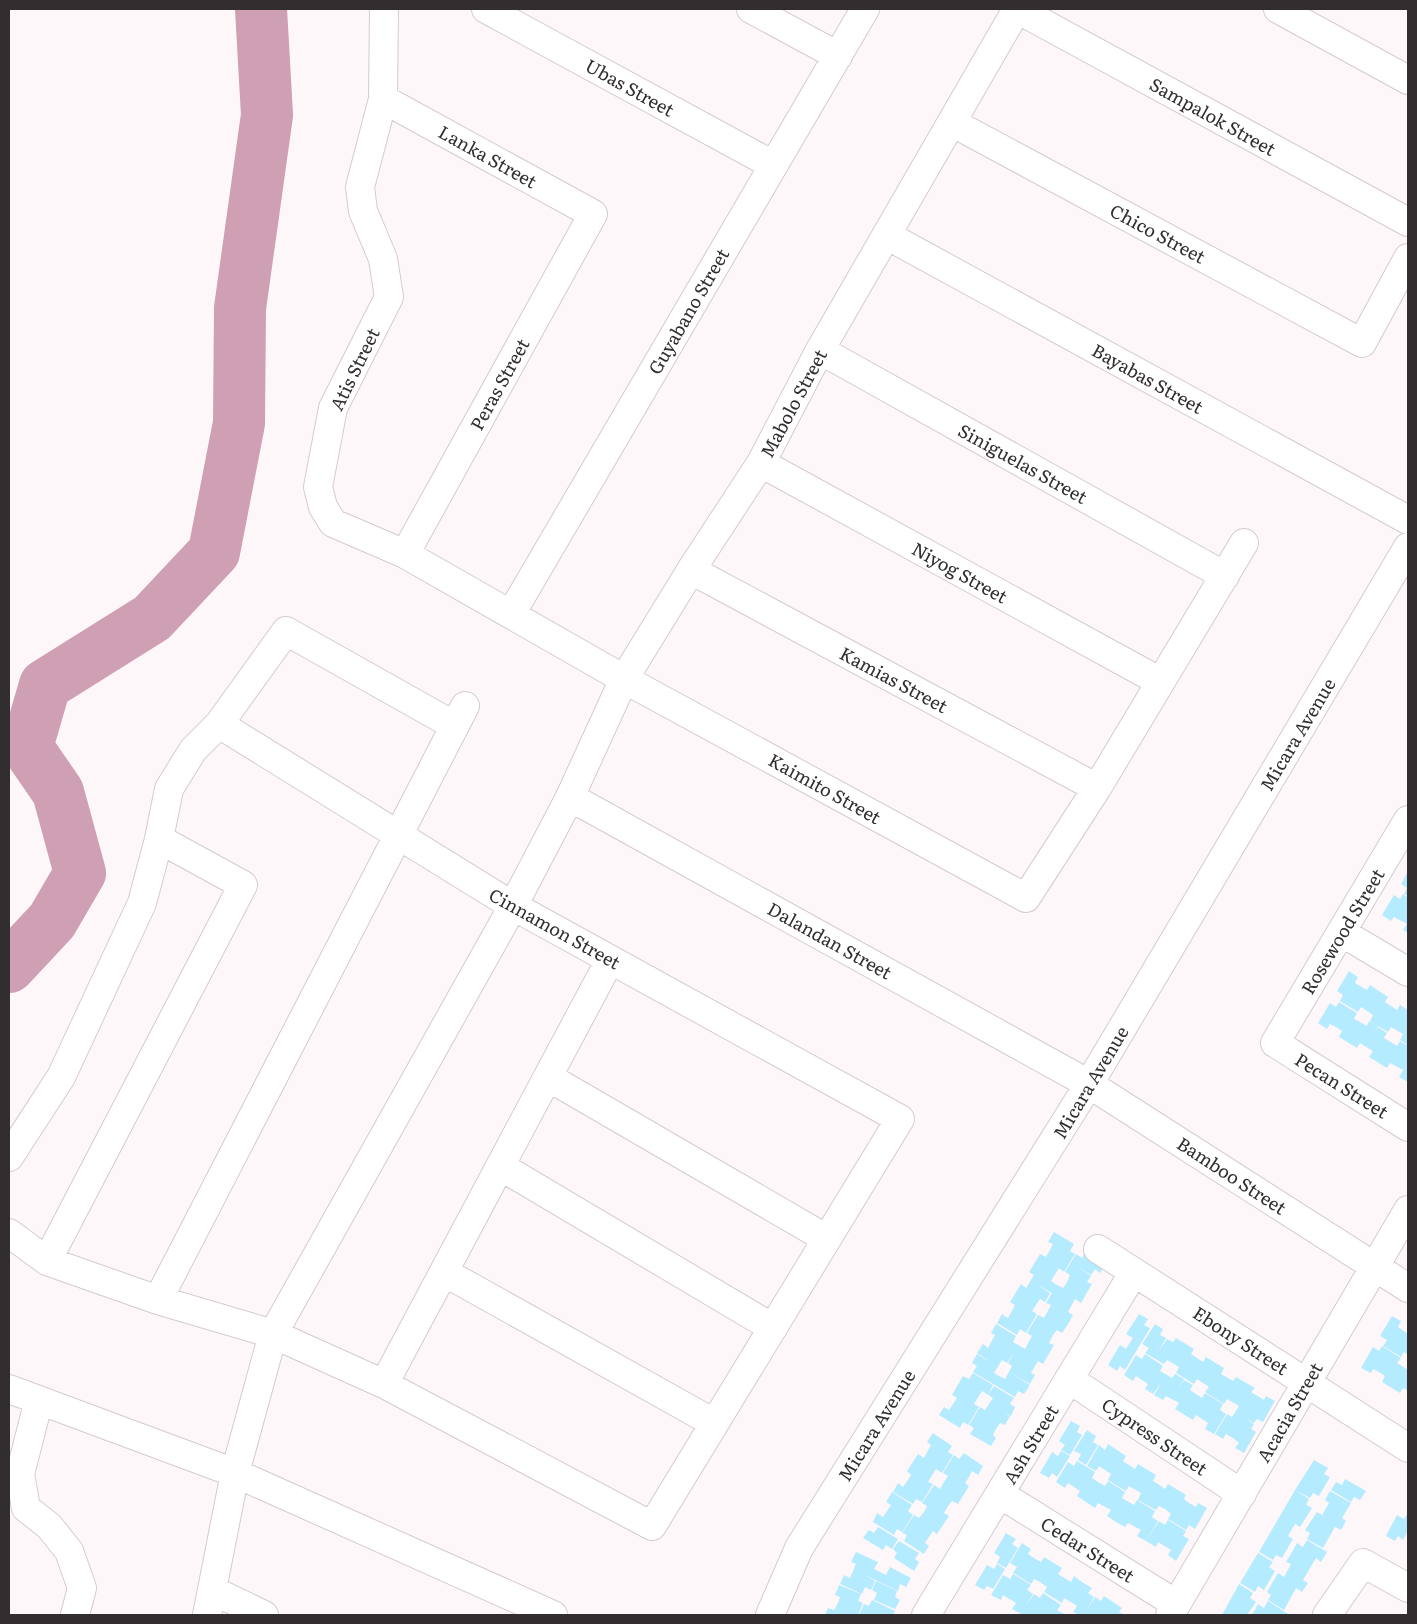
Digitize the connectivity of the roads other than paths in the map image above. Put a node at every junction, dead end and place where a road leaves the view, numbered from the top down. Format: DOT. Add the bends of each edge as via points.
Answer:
graph roads {
  1 [pos="384,9"];
  2 [pos="486,9"];
  3 [pos="751,9"];
  4 [pos="865,9"];
  5 [pos="1017,9"];
  6 [pos="1278,9"];
  7 [pos="838,56"];
  8 [pos="1408,80"];
  9 [pos="383,99"];
  10 [pos="953,122"];
  11 [pos="773,165"];
  12 [pos="592,214"];
  13 [pos="1408,222"];
  14 [pos="888,236"];
  15 [pos="1408,258"];
  16 [pos="820,350"];
  17 [pos="761,463"];
  18 [pos="1408,520"];
  19 [pos="1244,543"];
  20 [pos="1408,547"];
  21 [pos="405,554"];
  22 [pos="691,570"];
  23 [pos="1225,576"];
  24 [pos="511,614"];
  25 [pos="624,679"];
  26 [pos="1159,680"];
  27 [pos="219,724"];
  28 [pos="1097,788"];
  29 [pos="570,797"];
  30 [pos="1408,821"];
  31 [pos="398,835"];
  32 [pos="159,839"];
  33 [pos="513,906"];
  34 [pos="1341,932"];
  35 [pos="610,960"];
  36 [pos="1408,972"];
  37 [pos="1275,1043"];
  38 [pos="548,1077"];
  39 [pos="1090,1084"];
  40 [pos="1408,1127"];
  41 [pos="9,1156"];
  42 [pos="500,1166"];
  43 [pos="1408,1210"];
  44 [pos="9,1233"];
  45 [pos="827,1239"];
  46 [pos="1098,1248"];
  47 [pos="47,1261"];
  48 [pos="1375,1267"];
  49 [pos="444,1272"];
  50 [pos="1134,1272"];
  51 [pos="1408,1288"];
  52 [pos="158,1300"];
  53 [pos="773,1328"];
  54 [pos="272,1334"];
  55 [pos="1069,1379"];
  56 [pos="1307,1382"];
  57 [pos="384,1384"];
  58 [pos="9,1389"];
  59 [pos="39,1400"];
  60 [pos="714,1423"];
  61 [pos="1408,1448"];
  62 [pos="235,1473"];
  63 [pos="1000,1494"];
  64 [pos="1242,1494"];
  65 [pos="1408,1588"];
  66 [pos="210,1603"];
  67 [pos="1173,1610"];
  68 [pos="931,1614"];
  69 [pos="75,1615"];
  70 [pos="264,1615"];
  71 [pos="553,1615"];
  72 [pos="770,1615"];
  73 [pos="1327,1615"];
  1 -- 9 [label="street, Atis Street"];
  2 -- 11 [label="street, Ubas Street"];
  3 -- 7 [label="street"];
  4 -- 7 [label="street, Guyabano Street"];
  5 -- 10 [label="street, Mabolo Street"];
  5 -- 13 [label="street, Sampalok Street"];
  6 -- 8 [label="street"];
  7 -- 11 [label="street, Guyabano Street"];
  9 -- 12 [label="street, Lanka Street"];
  9 -- 21 [label="street, Atis Street" via="360,187 365,217 383,259 389,297 333,408 318,487 323,507 333,523"];
  10 -- 14 [label="street, Mabolo Street"];
  10 -- 15 [label="street, Chico Street" via="1362,343"];
  11 -- 24 [label="street, Guyabano Street"];
  12 -- 21 [label="street, Peras Street"];
  14 -- 16 [label="street, Mabolo Street"];
  14 -- 18 [label="street, Bayabas Street"];
  16 -- 17 [label="street, Mabolo Street"];
  16 -- 23 [label="street, Siniguelas Street"];
  17 -- 22 [label="street, Mabolo Street"];
  17 -- 26 [label="street, Niyog Street"];
  19 -- 23 [label="street"];
  20 -- 39 [label="street, Micara Avenue"];
  21 -- 24 [label="street, Atis Street"];
  22 -- 25 [label="street, Mabolo Street"];
  22 -- 28 [label="street, Kamias Street"];
  23 -- 26 [label="street"];
  24 -- 25 [label="street, Atis Street"];
  25 -- 28 [label="street, Kaimito Street" via="1026,898"];
  25 -- 29 [label="street, Mabolo Street"];
  26 -- 28 [label="street"];
  27 -- 31 [label="street, Cinnamon Street"];
  27 -- 31 [label="street" via="286,631 460,716"];
  27 -- 32 [label="street" via="193,750 169,789"];
  29 -- 33 [label="street, Mabolo Street"];
  29 -- 39 [label="street, Dalandan Street"];
  30 -- 34 [label="street, Rosewood Street"];
  31 -- 33 [label="street, Cinnamon Street"];
  31 -- 52 [label="street"];
  32 -- 41 [label="street" via="142,903 61,1077"];
  32 -- 47 [label="street" via="243,885"];
  33 -- 35 [label="street, Cinnamon Street"];
  33 -- 54 [label="street, Mabolo Street"];
  34 -- 36 [label="street"];
  34 -- 37 [label="street, Rosewood Street"];
  35 -- 38 [label="street"];
  35 -- 45 [label="street, Cinnamon Street" via="900,1119"];
  37 -- 40 [label="street, Pecan Street"];
  38 -- 42 [label="street"];
  38 -- 45 [label="street"];
  39 -- 48 [label="street, Bamboo Street"];
  39 -- 72 [label="street, Micara Avenue" via="799,1548"];
  42 -- 49 [label="street"];
  42 -- 53 [label="street"];
  43 -- 48 [label="street, Acacia Street"];
  44 -- 47 [label="street"];
  45 -- 53 [label="street"];
  46 -- 50 [label="street, Ebony Street"];
  47 -- 52 [label="street"];
  48 -- 51 [label="street, Bamboo Street"];
  48 -- 56 [label="street, Acacia Street"];
  49 -- 57 [label="street"];
  49 -- 60 [label="street"];
  50 -- 55 [label="street, Ash Street"];
  50 -- 56 [label="street, Ebony Street"];
  52 -- 54 [label="street"];
  53 -- 60 [label="street"];
  54 -- 57 [label="street"];
  54 -- 62 [label="street, Mabolo Street"];
  55 -- 63 [label="street, Ash Street"];
  55 -- 64 [label="street, Cypress Street"];
  56 -- 61 [label="street, Ebony Street"];
  56 -- 64 [label="street, Acacia Street"];
  57 -- 60 [label="street" via="652,1526"];
  58 -- 59 [label="street"];
  59 -- 62 [label="street"];
  59 -- 69 [label="street" via="20,1474 26,1508 49,1526 69,1551 82,1588"];
  62 -- 66 [label="street, Mabolo Street"];
  62 -- 71 [label="street"];
  63 -- 67 [label="street, Cedar Street"];
  63 -- 68 [label="street, Ash Street"];
  64 -- 67 [label="street, Acacia Street"];
  65 -- 73 [label="street" via="1362,1563"];
  66 -- 70 [label="street"];
}
